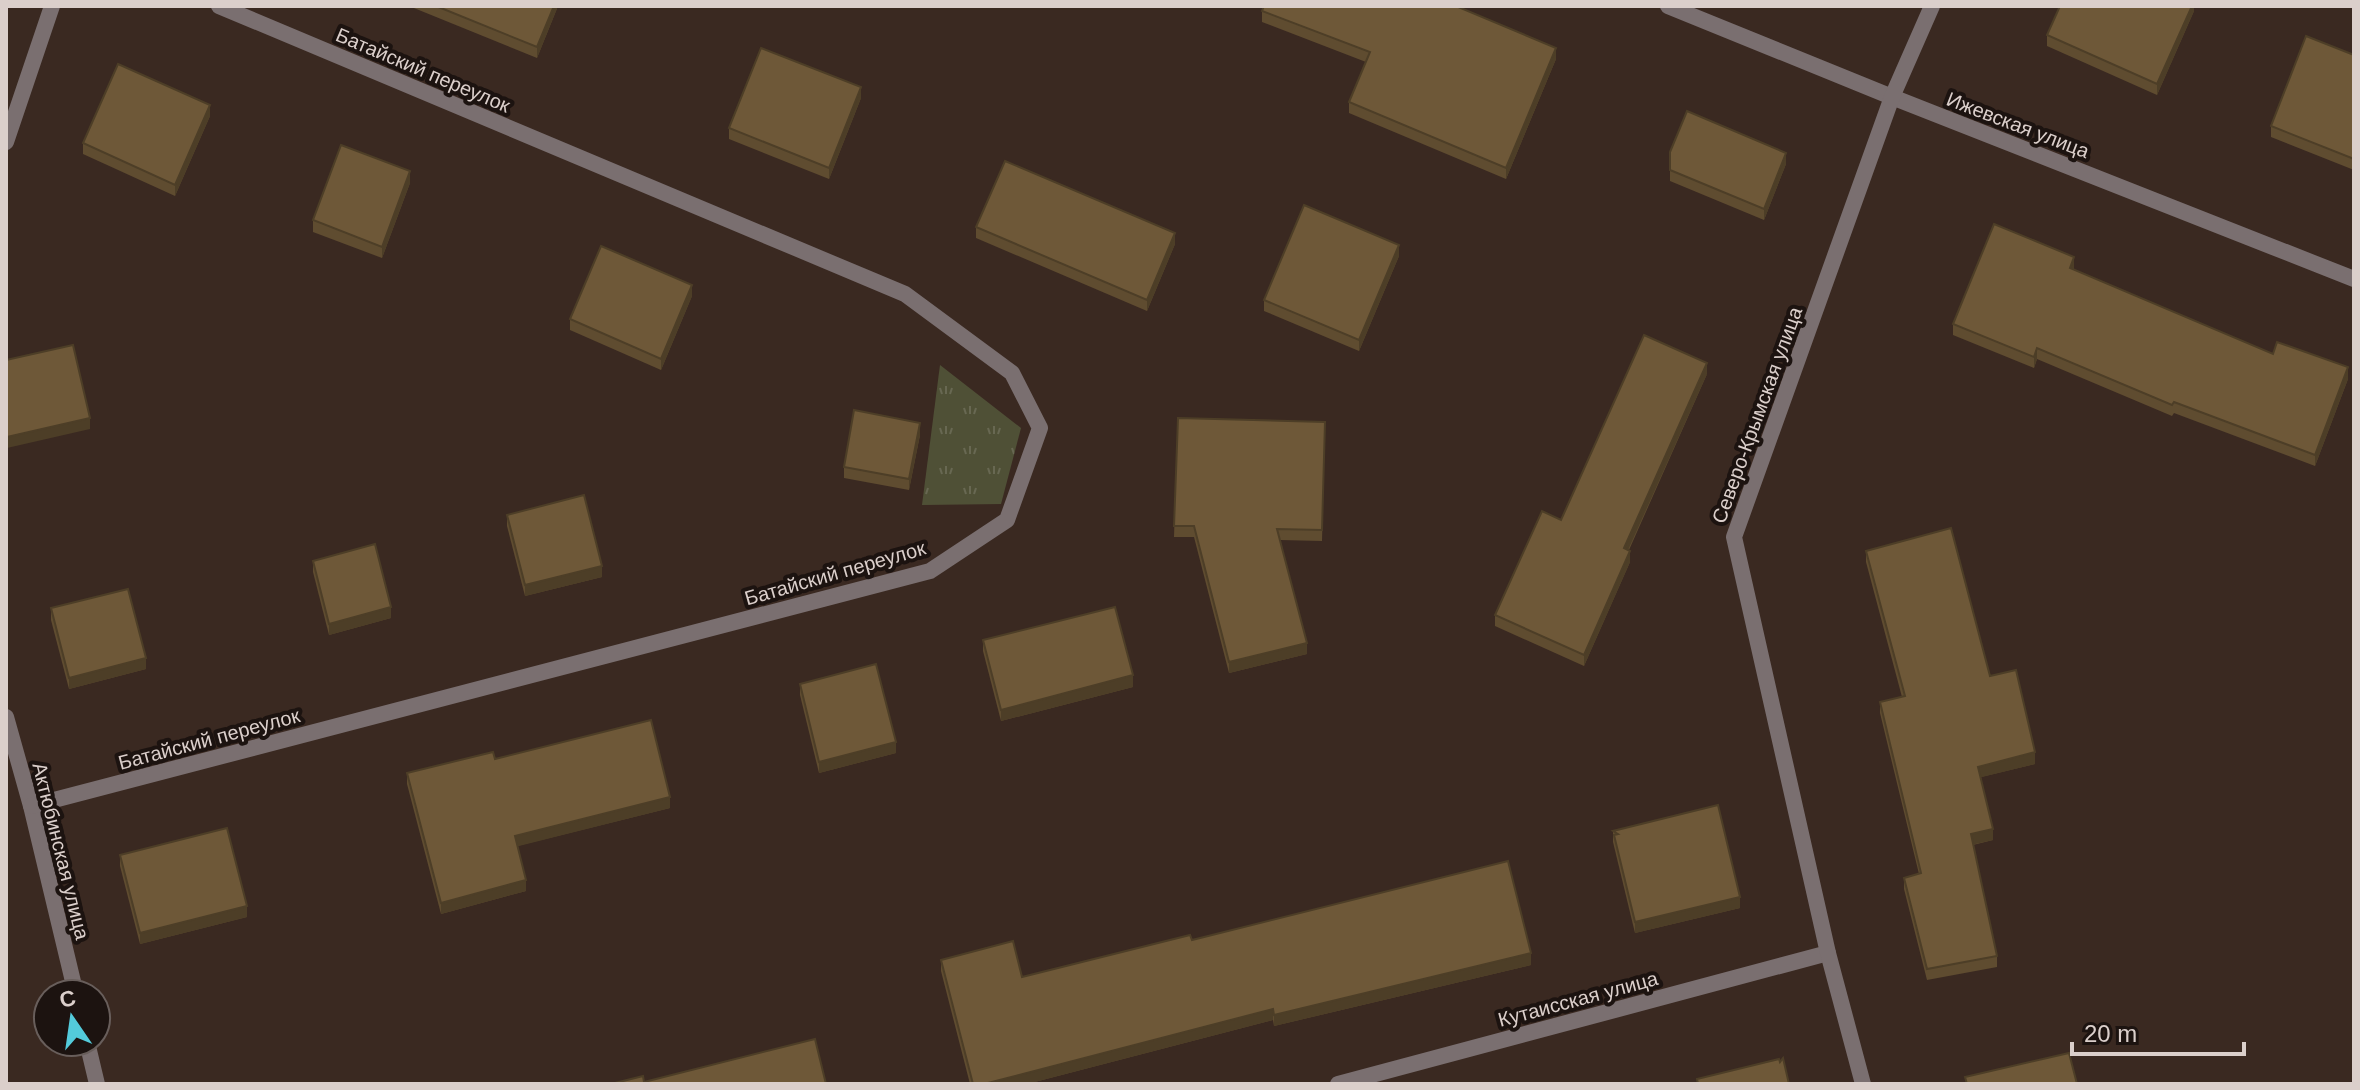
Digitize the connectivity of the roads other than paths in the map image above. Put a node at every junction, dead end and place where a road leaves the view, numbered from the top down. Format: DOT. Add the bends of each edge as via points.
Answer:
graph roads {
  1 [pos="52,6"];
  2 [pos="219,6"];
  3 [pos="1668,6"];
  4 [pos="1932,6"];
  5 [pos="1892,97"];
  6 [pos="6,142"];
  7 [pos="2354,279"];
  8 [pos="6,717"];
  9 [pos="31,806"];
  10 [pos="1828,953"];
  11 [pos="72,978"];
  12 [pos="91,1058"];
  13 [pos="97,1084"];
  14 [pos="1338,1084"];
  15 [pos="1863,1084"];
  1 -- 6 [label="street"];
  2 -- 9 [label="street, Батайский переулок" via="905,294 1012,373 1040,428 1007,520 930,571"];
  3 -- 5 [label="street, Ижевская улица"];
  4 -- 5 [label="street, Северо-Крымская улица"];
  5 -- 7 [label="street, Ижевская улица"];
  5 -- 10 [label="street, Северо-Крымская улица" via="1734,537"];
  8 -- 9 [label="street, Актюбинская улица"];
  9 -- 11 [label="street, Актюбинская улица"];
  10 -- 14 [label="street, Кутаисская улица"];
  10 -- 15 [label="street, Северо-Крымская улица"];
  12 -- 13 [label="street"];
}
